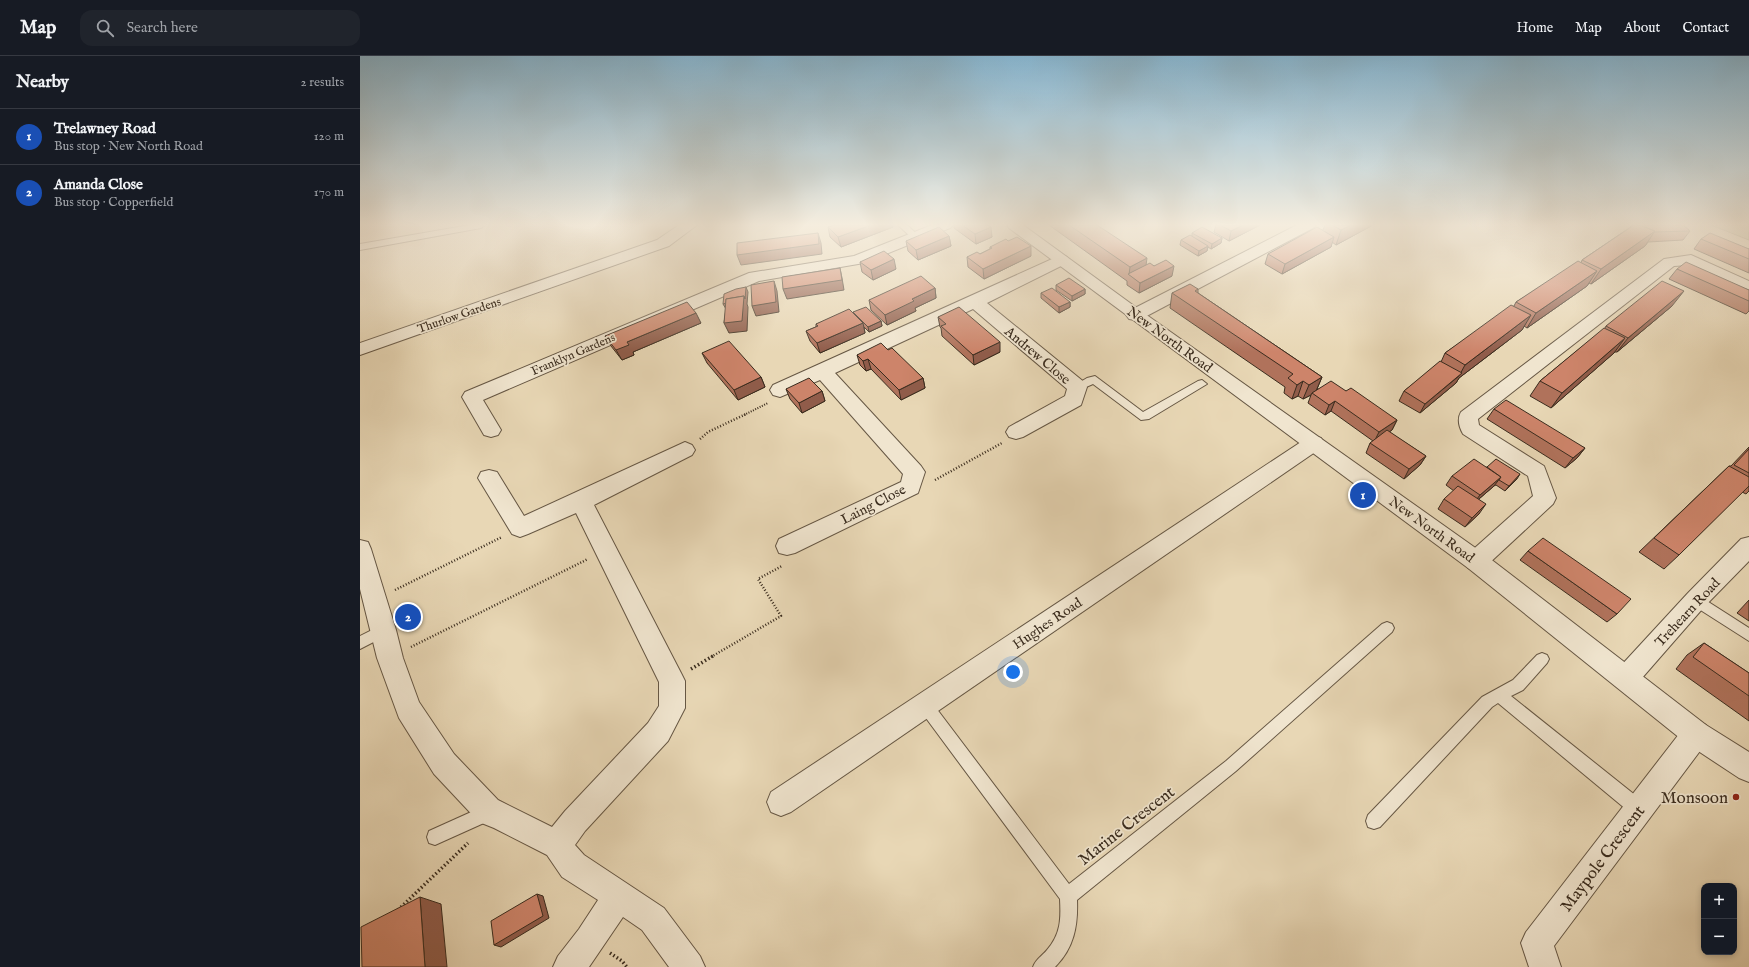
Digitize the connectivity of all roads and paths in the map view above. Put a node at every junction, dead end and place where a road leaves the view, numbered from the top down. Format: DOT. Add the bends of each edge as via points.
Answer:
graph roads {
  1 [pos="593,268"];
  2 [pos="812,268"];
  3 [pos="1046,268"];
  4 [pos="1071,268"];
  5 [pos="1225,268"];
  6 [pos="1663,268"];
  7 [pos="1707,268"];
  8 [pos="1749,287"];
  9 [pos="975,302"];
  10 [pos="1135,315"];
  11 [pos="360,349"];
  12 [pos="822,370"];
  13 [pos="1202,384"];
  14 [pos="1077,387"];
  15 [pos="780,390"];
  16 [pos="491,430"];
  17 [pos="1016,432"];
  18 [pos="1314,444"];
  19 [pos="685,450"];
  20 [pos="489,478"];
  21 [pos="929,483"];
  22 [pos="581,501"];
  23 [pos="520,528"];
  24 [pos="1749,546"];
  25 [pos="360,549"];
  26 [pos="605,551"];
  27 [pos="786,555"];
  28 [pos="1476,561"];
  29 [pos="375,600"];
  30 [pos="1696,600"];
  31 [pos="1388,628"];
  32 [pos="384,630"];
  33 [pos="1749,635"];
  34 [pos="360,643"];
  35 [pos="390,658"];
  36 [pos="1542,659"];
  37 [pos="1626,678"];
  38 [pos="672,681"];
  39 [pos="1500,695"];
  40 [pos="925,705"];
  41 [pos="1696,734"];
  42 [pos="1749,768"];
  43 [pos="781,802"];
  44 [pos="1639,809"];
  45 [pos="489,812"];
  46 [pos="1374,821"];
  47 [pos="435,836"];
  48 [pos="470,842"];
  49 [pos="557,845"];
  50 [pos="1068,896"];
  51 [pos="618,897"];
  52 [pos="394,913"];
  53 [pos="568,967"];
  54 [pos="689,967"];
  55 [pos="1042,967"];
  56 [pos="1545,967"];
  1 -- 11 [label="street, Thurlow Gardens"];
  2 -- 16 [label="street, Franklyn Gardens" via="755,277 472,397"];
  3 -- 9 [label="street"];
  4 -- 10 [label="street, New North Road"];
  5 -- 10 [label="street"];
  6 -- 28 [label="street" via="1468,416 1470,429 1537,472 1546,498"];
  7 -- 8 [label="street"];
  9 -- 12 [label="street"];
  9 -- 14 [label="street, Andrew Close"];
  10 -- 18 [label="street, New North Road"];
  12 -- 15 [label="street"];
  12 -- 27 [label="street, Laing Close" via="914,472 910,487"];
  13 -- 14 [label="lane" via="1145,416 1141,416 1095,380"];
  14 -- 17 [label="street, Andrew Close" via="1074,400"];
  15 -- 19 [label="path" via="776,399 708,432"];
  17 -- 21 [label="path" via="1010,439"];
  18 -- 28 [label="street, New North Road"];
  18 -- 40 [label="street, Hughes Road"];
  19 -- 22 [label="street"];
  20 -- 23 [label="street"];
  22 -- 23 [label="street"];
  22 -- 26 [label="street"];
  23 -- 29 [label="path"];
  24 -- 30 [label="street, Trehearn Road"];
  25 -- 29 [label="street"];
  26 -- 35 [label="path"];
  26 -- 38 [label="street"];
  27 -- 38 [label="path" via="758,579 781,616"];
  28 -- 37 [label="street, New North Road"];
  29 -- 32 [label="street"];
  30 -- 33 [label="lane"];
  30 -- 37 [label="street, Trehearn Road"];
  31 -- 50 [label="lane, Marine Crescent" via="1231,766"];
  32 -- 34 [label="lane"];
  32 -- 35 [label="street"];
  35 -- 45 [label="street" via="408,709 444,764"];
  36 -- 39 [label="lane" via="1518,685"];
  37 -- 41 [label="street, New North Road"];
  38 -- 49 [label="street" via="672,708 658,732 575,821"];
  39 -- 44 [label="lane"];
  39 -- 46 [label="lane" via="1487,702"];
  40 -- 43 [label="street, Hughes Road"];
  40 -- 50 [label="lane"];
  41 -- 42 [label="street, New North Road"];
  41 -- 44 [label="street, Maypole Crescent"];
  44 -- 56 [label="street, Maypole Crescent" via="1537,944"];
  45 -- 47 [label="lane"];
  45 -- 49 [label="street"];
  48 -- 52 [label="path"];
  49 -- 51 [label="street" via="572,866"];
  50 -- 55 [label="lane" via="1070,925 1066,939 1058,953"];
  51 -- 53 [label="street" via="590,940"];
  51 -- 54 [label="street" via="653,919"];
}
